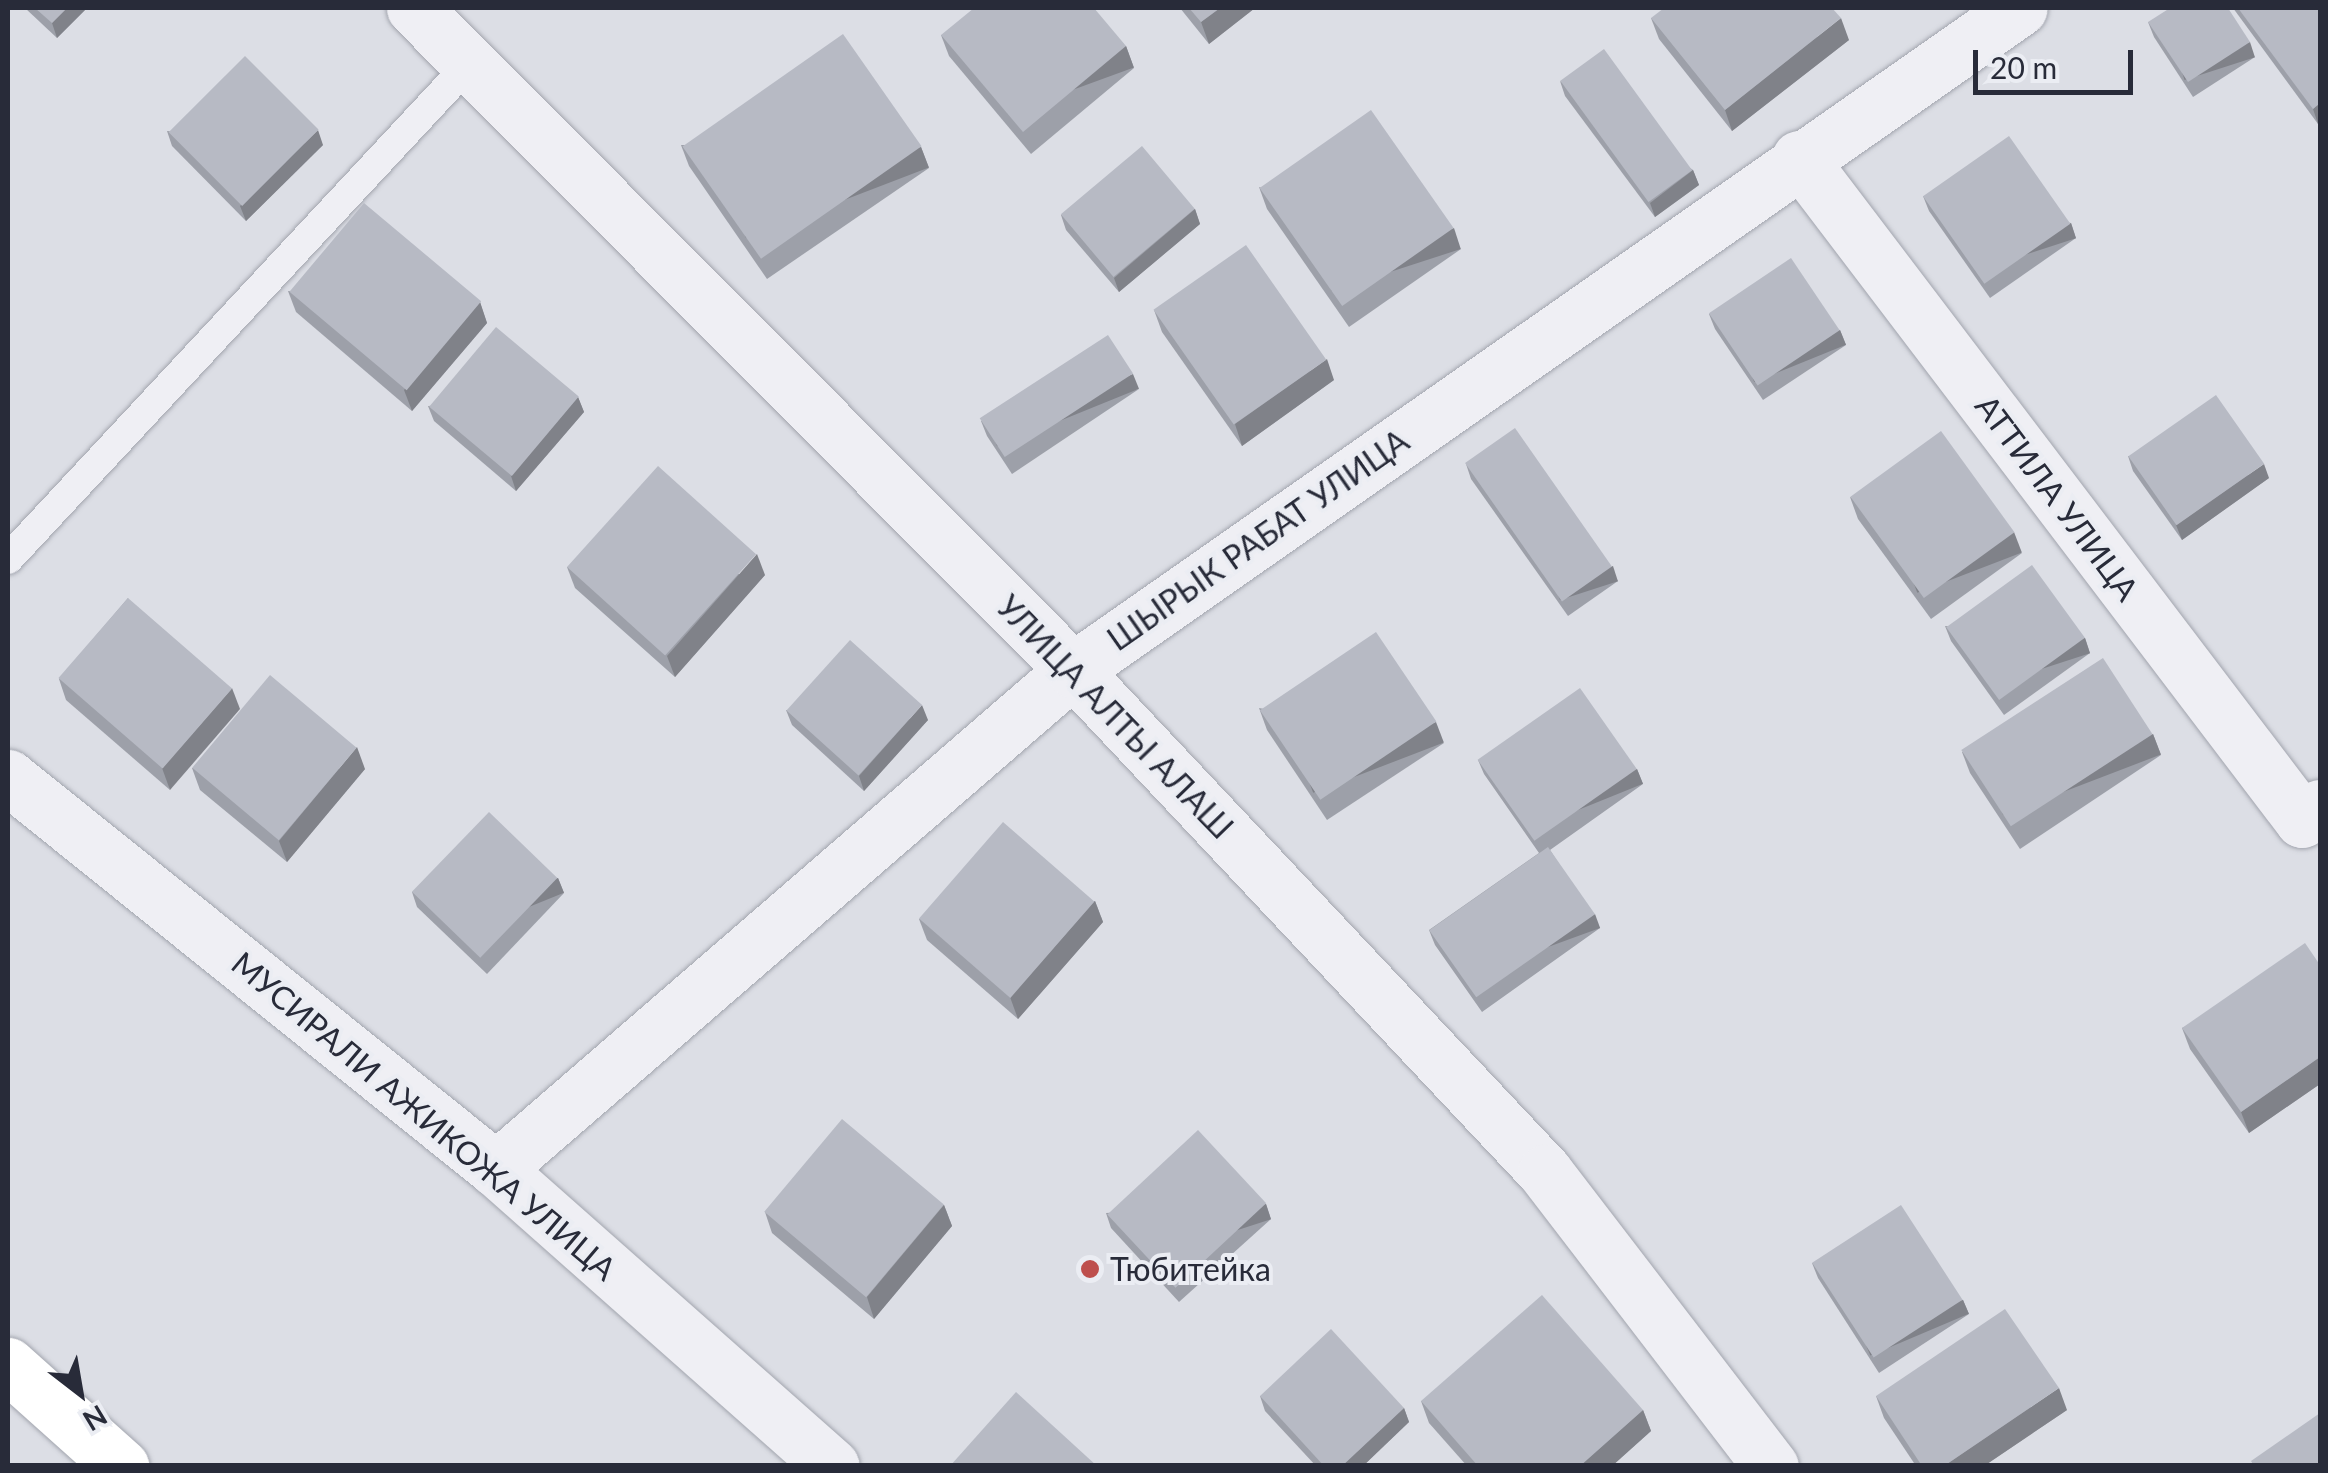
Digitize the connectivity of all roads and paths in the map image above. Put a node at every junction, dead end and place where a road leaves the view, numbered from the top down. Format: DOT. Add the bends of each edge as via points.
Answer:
graph roads {
  1 [pos="414,8"];
  2 [pos="2020,8"];
  3 [pos="472,61"];
  4 [pos="1799,158"];
  5 [pos="8,559"];
  6 [pos="1073,670"];
  7 [pos="8,777"];
  8 [pos="2320,807"];
  9 [pos="496,1169"];
  10 [pos="8,1365"];
  11 [pos="121,1466"];
  12 [pos="832,1466"];
  13 [pos="1771,1466"];
  1 -- 3 [label="street, УЛИЦА АЛТЫ АЛАШ"];
  2 -- 4 [label="street, ШЫРЫК РАБАТ УЛИЦА"];
  3 -- 5 [label="lane"];
  3 -- 6 [label="street, УЛИЦА АЛТЫ АЛАШ"];
  4 -- 6 [label="street, ШЫРЫК РАБАТ УЛИЦА"];
  4 -- 8 [label="street, АТТИЛА УЛИЦА" via="2302,820"];
  6 -- 9 [label="street, ШЫРЫК РАБАТ УЛИЦА"];
  6 -- 13 [label="street, УЛИЦА АЛТЫ АЛАШ" via="1545,1172"];
  7 -- 9 [label="street, МУСИРАЛИ АЖИКОЖА УЛИЦА"];
  9 -- 12 [label="street, МУСИРАЛИ АЖИКОЖА УЛИЦА"];
  10 -- 11 [label="main road"];
}
